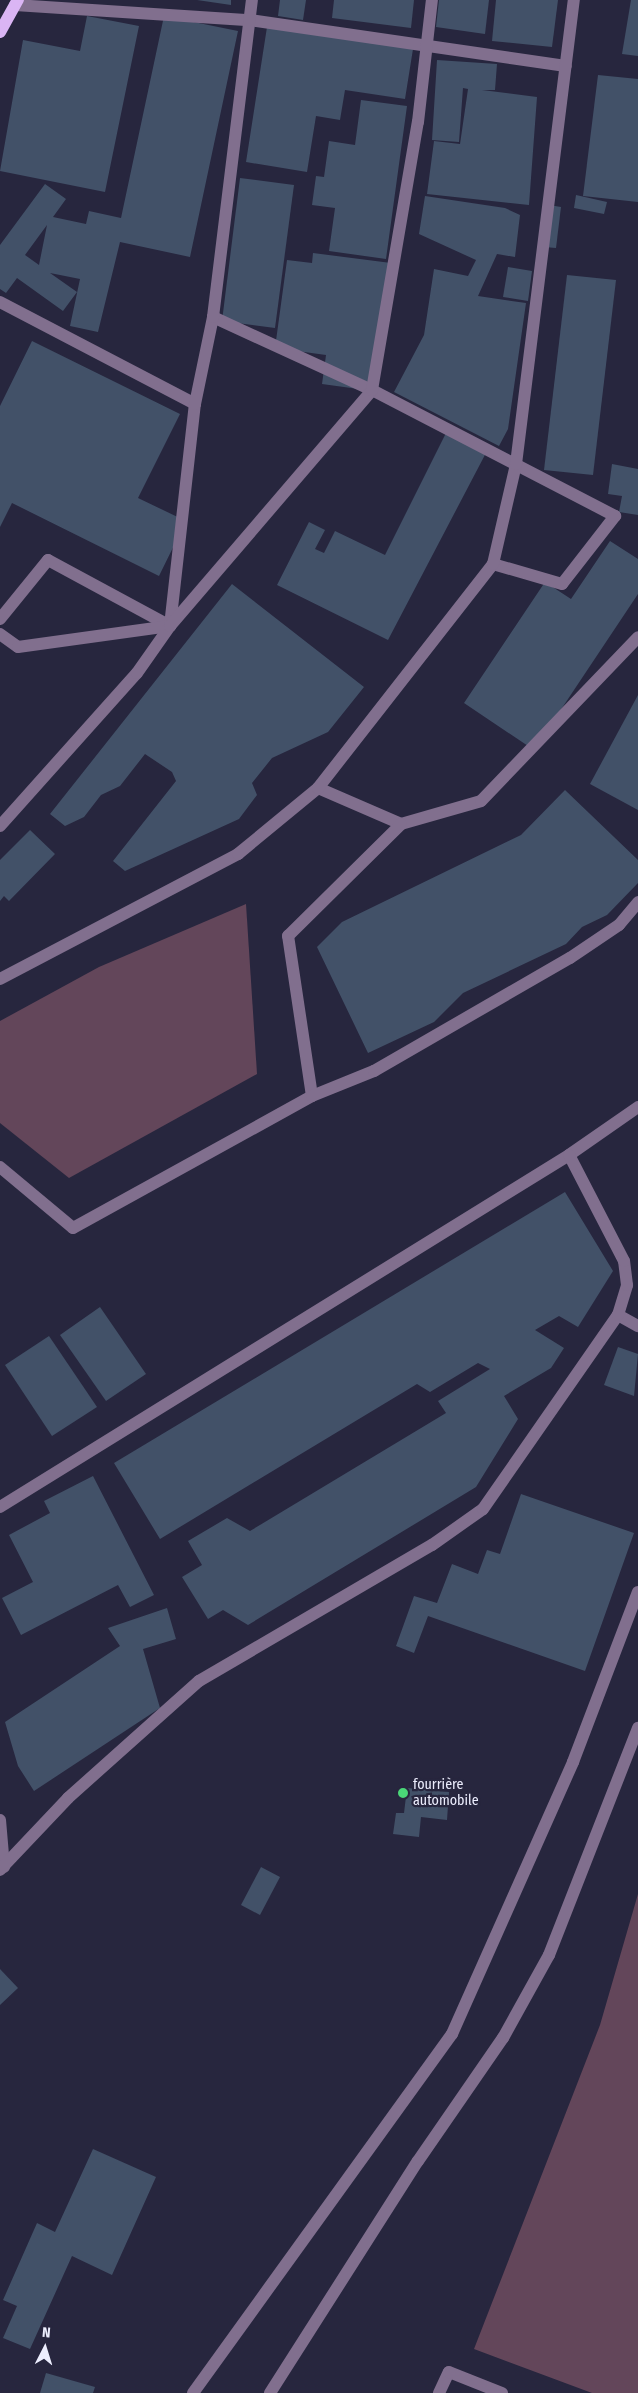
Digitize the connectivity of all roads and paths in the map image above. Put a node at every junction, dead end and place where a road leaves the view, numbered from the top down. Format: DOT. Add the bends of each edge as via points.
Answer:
graph roads {
  1 [pos="252,0"];
  2 [pos="432,0"];
  3 [pos="574,0"];
  4 [pos="17,2"];
  5 [pos="250,20"];
  6 [pos="0,32"];
  7 [pos="428,48"];
  8 [pos="566,66"];
  9 [pos="0,302"];
  10 [pos="212,317"];
  11 [pos="372,390"];
  12 [pos="195,404"];
  13 [pos="516,464"];
  14 [pos="493,564"];
  15 [pos="0,619"];
  16 [pos="170,626"];
  17 [pos="0,634"];
  18 [pos="638,637"];
  19 [pos="318,788"];
  20 [pos="401,824"];
  21 [pos="0,826"];
  22 [pos="638,902"];
  23 [pos="0,979"];
  24 [pos="312,1096"];
  25 [pos="638,1107"];
  26 [pos="569,1155"];
  27 [pos="0,1167"];
  28 [pos="618,1315"];
  29 [pos="638,1326"];
  30 [pos="0,1507"];
  31 [pos="638,1592"];
  32 [pos="638,1728"];
  33 [pos="0,1820"];
  34 [pos="2,1869"];
  35 [pos="192,2393"];
  36 [pos="270,2393"];
  37 [pos="439,2393"];
  38 [pos="502,2393"];
  1 -- 5 [label="street"];
  2 -- 7 [label="street"];
  3 -- 8 [label="street"];
  4 -- 5 [label="street"];
  4 -- 6 [label="main road"];
  5 -- 7 [label="street"];
  5 -- 10 [label="street"];
  7 -- 8 [label="street"];
  7 -- 11 [label="street"];
  8 -- 13 [label="street"];
  9 -- 12 [label="street"];
  10 -- 11 [label="street"];
  10 -- 12 [label="street"];
  11 -- 13 [label="street"];
  11 -- 16 [label="street"];
  12 -- 16 [label="street"];
  13 -- 14 [label="street"];
  13 -- 14 [label="street" via="615,516 562,584"];
  14 -- 19 [label="street"];
  15 -- 16 [label="street" via="48,560"];
  16 -- 17 [label="street" via="18,647"];
  16 -- 21 [label="street" via="137,673"];
  18 -- 20 [label="street" via="481,801"];
  19 -- 20 [label="street"];
  19 -- 23 [label="street" via="238,854"];
  20 -- 24 [label="street" via="288,936"];
  22 -- 24 [label="street" via="619,925 570,958 374,1071"];
  24 -- 27 [label="street" via="73,1228"];
  25 -- 26 [label="street"];
  26 -- 28 [label="street" via="624,1261 628,1286"];
  26 -- 30 [label="street"];
  28 -- 29 [label="street"];
  28 -- 34 [label="street" via="483,1509 432,1546 199,1681 68,1798"];
  31 -- 35 [label="street" via="573,1762 452,2034"];
  32 -- 36 [label="street" via="549,1955 503,2038 418,2161"];
  33 -- 34 [label="street"];
  37 -- 38 [label="street" via="449,2372"];
}
